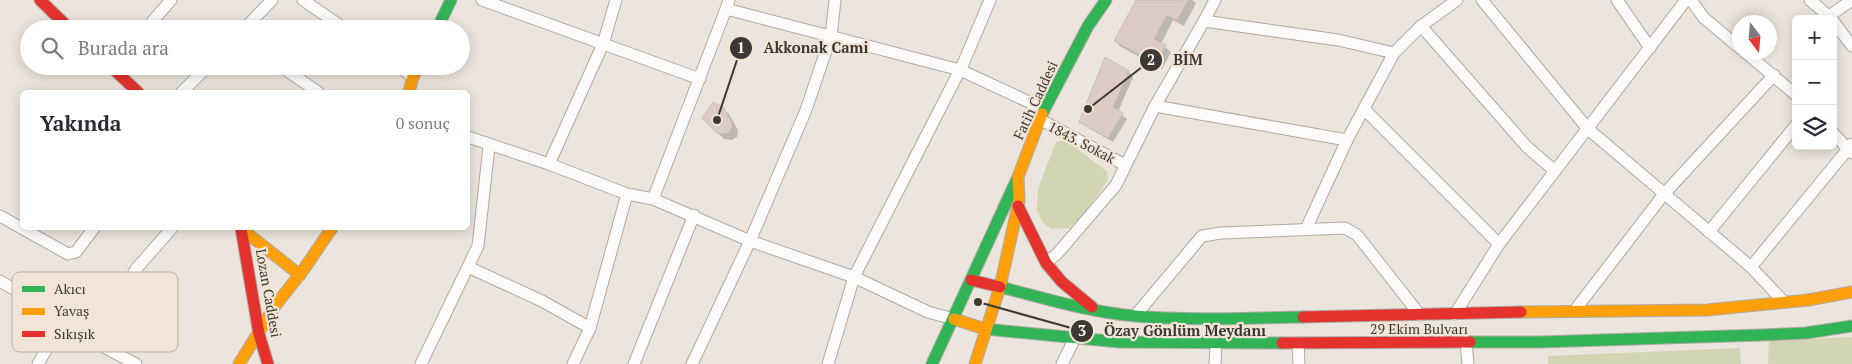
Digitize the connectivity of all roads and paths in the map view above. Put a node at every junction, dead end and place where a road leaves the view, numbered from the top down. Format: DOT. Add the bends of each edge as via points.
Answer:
graph roads {
  1 [pos="171,0"];
  2 [pos="272,0"];
  3 [pos="303,0"];
  4 [pos="451,0"];
  5 [pos="482,0"];
  6 [pos="616,0"];
  7 [pos="835,0"];
  8 [pos="990,0"];
  9 [pos="1106,0"];
  10 [pos="1215,0"];
  11 [pos="1457,0"];
  12 [pos="1482,0"];
  13 [pos="1617,0"];
  14 [pos="1686,0"];
  15 [pos="1691,0"];
  16 [pos="1810,0"];
  17 [pos="1852,0"];
  18 [pos="41,1"];
  19 [pos="322,5"];
  20 [pos="728,5"];
  21 [pos="1827,15"];
  22 [pos="1835,15"];
  23 [pos="61,20"];
  24 [pos="154,20"];
  25 [pos="253,20"];
  26 [pos="336,20"];
  27 [pos="441,20"];
  28 [pos="1204,22"];
  29 [pos="1421,26"];
  30 [pos="1837,27"];
  31 [pos="831,36"];
  32 [pos="1732,41"];
  33 [pos="603,44"];
  34 [pos="1852,46"];
  35 [pos="1650,48"];
  36 [pos="1394,53"];
  37 [pos="1756,60"];
  38 [pos="960,70"];
  39 [pos="120,75"];
  40 [pos="199,75"];
  41 [pos="293,75"];
  42 [pos="410,75"];
  43 [pos="1774,75"];
  44 [pos="413,77"];
  45 [pos="700,79"];
  46 [pos="136,90"];
  47 [pos="184,90"];
  48 [pos="315,90"];
  49 [pos="410,90"];
  50 [pos="1792,91"];
  51 [pos="1155,106"];
  52 [pos="1364,108"];
  53 [pos="1042,114"];
  54 [pos="1588,129"];
  55 [pos="1792,130"];
  56 [pos="1837,137"];
  57 [pos="470,138"];
  58 [pos="1347,140"];
  59 [pos="489,146"];
  60 [pos="1850,148"];
  61 [pos="549,164"];
  62 [pos="1125,165"];
  63 [pos="1555,171"];
  64 [pos="1018,177"];
  65 [pos="627,194"];
  66 [pos="1664,194"];
  67 [pos="654,199"];
  68 [pos="1018,206"];
  69 [pos="0,216"];
  70 [pos="694,216"];
  71 [pos="20,227"];
  72 [pos="1306,229"];
  73 [pos="25,230"];
  74 [pos="92,230"];
  75 [pos="170,230"];
  76 [pos="242,230"];
  77 [pos="243,230"];
  78 [pos="328,230"];
  79 [pos="1709,232"];
  80 [pos="750,241"];
  81 [pos="1499,244"];
  82 [pos="1046,263"];
  83 [pos="468,267"];
  84 [pos="1751,267"];
  85 [pos="134,272"];
  86 [pos="300,275"];
  87 [pos="854,277"];
  88 [pos="971,280"];
  89 [pos="0,281"];
  90 [pos="1000,287"];
  91 [pos="12,288"];
  92 [pos="1852,293"];
  93 [pos="1784,302"];
  94 [pos="1094,309"];
  95 [pos="1575,310"];
  96 [pos="1455,314"];
  97 [pos="1420,315"];
  98 [pos="1135,316"];
  99 [pos="954,319"];
  100 [pos="1852,326"];
  101 [pos="590,328"];
  102 [pos="985,329"];
  103 [pos="259,334"];
  104 [pos="1074,338"];
  105 [pos="1466,342"];
  106 [pos="1216,343"];
  107 [pos="1298,343"];
  108 [pos="45,352"];
  109 [pos="113,352"];
  110 [pos="38,364"];
  111 [pos="136,364"];
  112 [pos="239,364"];
  113 [pos="268,364"];
  114 [pos="422,364"];
  115 [pos="572,364"];
  116 [pos="634,364"];
  117 [pos="692,364"];
  118 [pos="828,364"];
  119 [pos="932,364"];
  120 [pos="975,364"];
  121 [pos="1062,364"];
  122 [pos="1215,364"];
  123 [pos="1299,364"];
  124 [pos="1468,364"];
  1 -- 24 [label="street"];
  2 -- 25 [label="street"];
  3 -- 19 [label="street"];
  4 -- 27 [label="main road"];
  5 -- 33 [label="street"];
  6 -- 33 [label="street"];
  7 -- 31 [label="street"];
  8 -- 38 [label="street"];
  9 -- 53 [label="main road, Fatih Caddesi" via="1088,26"];
  10 -- 28 [label="street"];
  11 -- 29 [label="street"];
  12 -- 54 [label="street"];
  13 -- 35 [label="street"];
  14 -- 35 [label="street"];
  15 -- 32 [label="street" via="1704,18"];
  16 -- 21 [label="street"];
  17 -- 22 [label="street"];
  18 -- 23 [label="main road"];
  19 -- 26 [label="street"];
  20 -- 31 [label="street, 1843. Sokak"];
  20 -- 45 [label="street"];
  28 -- 36 [label="street" via="1338,40"];
  28 -- 51 [label="street"];
  29 -- 36 [label="street"];
  29 -- 63 [label="street" via="1527,147"];
  30 -- 34 [label="street"];
  31 -- 38 [label="street, 1843. Sokak"];
  31 -- 80 [label="street" via="806,110"];
  33 -- 45 [label="street"];
  33 -- 61 [label="street"];
  35 -- 54 [label="street"];
  36 -- 52 [label="street"];
  37 -- 43 [label="street"];
  38 -- 53 [label="street, 1843. Sokak"];
  38 -- 87 [label="street"];
  39 -- 46 [label="main road"];
  40 -- 47 [label="street"];
  41 -- 48 [label="street"];
  42 -- 44 [label="street"];
  43 -- 50 [label="street"];
  43 -- 66 [label="street"];
  44 -- 49 [label="main road"];
  45 -- 67 [label="street"];
  51 -- 58 [label="street"];
  51 -- 62 [label="street"];
  52 -- 58 [label="street"];
  52 -- 81 [label="street"];
  53 -- 62 [label="street, 1843. Sokak"];
  53 -- 64 [label="main road, Fatih Caddesi"];
  54 -- 63 [label="street"];
  54 -- 66 [label="street"];
  55 -- 79 [label="street"];
  56 -- 60 [label="street"];
  57 -- 59 [label="street"];
  58 -- 72 [label="street"];
  59 -- 61 [label="street"];
  59 -- 83 [label="street" via="478,246"];
  60 -- 84 [label="street"];
  61 -- 65 [label="street"];
  62 -- 82 [label="street" via="1116,185 1058,254"];
  63 -- 81 [label="street"];
  64 -- 68 [label="main road, Fatih Caddesi"];
  64 -- 88 [label="main road"];
  65 -- 67 [label="street"];
  65 -- 101 [label="street"];
  66 -- 79 [label="street"];
  66 -- 95 [label="street"];
  67 -- 70 [label="street"];
  68 -- 82 [label="main road"];
  68 -- 90 [label="main road, Fatih Caddesi"];
  69 -- 71 [label="street"];
  70 -- 80 [label="street"];
  70 -- 116 [label="street"];
  72 -- 97 [label="street" via="1345,228 1357,235"];
  72 -- 98 [label="street" via="1221,232 1202,236"];
  73 -- 74 [label="street" via="68,254 76,252"];
  75 -- 85 [label="street"];
  76 -- 103 [label="main road, Lozan Caddesi"];
  77 -- 86 [label="main road"];
  78 -- 86 [label="main road"];
  79 -- 84 [label="street"];
  80 -- 87 [label="street"];
  80 -- 117 [label="street"];
  81 -- 96 [label="street"];
  82 -- 94 [label="main road" via="1062,282"];
  83 -- 101 [label="street" via="542,301"];
  83 -- 114 [label="street"];
  84 -- 93 [label="street"];
  86 -- 103 [label="main road" via="275,306"];
  87 -- 99 [label="street" via="928,312"];
  87 -- 118 [label="street"];
  88 -- 90 [label="main road, 29 Ekim Bulvarı"];
  88 -- 99 [label="main road"];
  89 -- 91 [label="street"];
  90 -- 94 [label="main road, 29 Ekim Bulvarı"];
  90 -- 102 [label="main road, Fatih Caddesi"];
  92 -- 93 [label="main road, 29 Ekim Bulvarı"];
  93 -- 95 [label="main road, 29 Ekim Bulvarı" via="1706,310"];
  94 -- 98 [label="main road, 29 Ekim Bulvarı"];
  95 -- 96 [label="main road, 29 Ekim Bulvarı"];
  96 -- 97 [label="main road, 29 Ekim Bulvarı"];
  97 -- 98 [label="main road, 29 Ekim Bulvarı" via="1201,319"];
  99 -- 102 [label="main road, 29 Ekim Bulvarı"];
  99 -- 119 [label="main road"];
  100 -- 105 [label="main road, 29 Ekim Bulvarı" via="1770,335"];
  101 -- 115 [label="street"];
  102 -- 104 [label="main road, 29 Ekim Bulvarı"];
  102 -- 120 [label="main road, Fatih Caddesi"];
  103 -- 112 [label="main road"];
  103 -- 113 [label="main road, Lozan Caddesi"];
  104 -- 106 [label="main road, 29 Ekim Bulvarı"];
  104 -- 121 [label="street"];
  105 -- 107 [label="main road, 29 Ekim Bulvarı"];
  105 -- 124 [label="street"];
  106 -- 107 [label="main road, 29 Ekim Bulvarı"];
  106 -- 122 [label="street"];
  107 -- 123 [label="street"];
  108 -- 110 [label="street"];
  109 -- 111 [label="street"];
}
